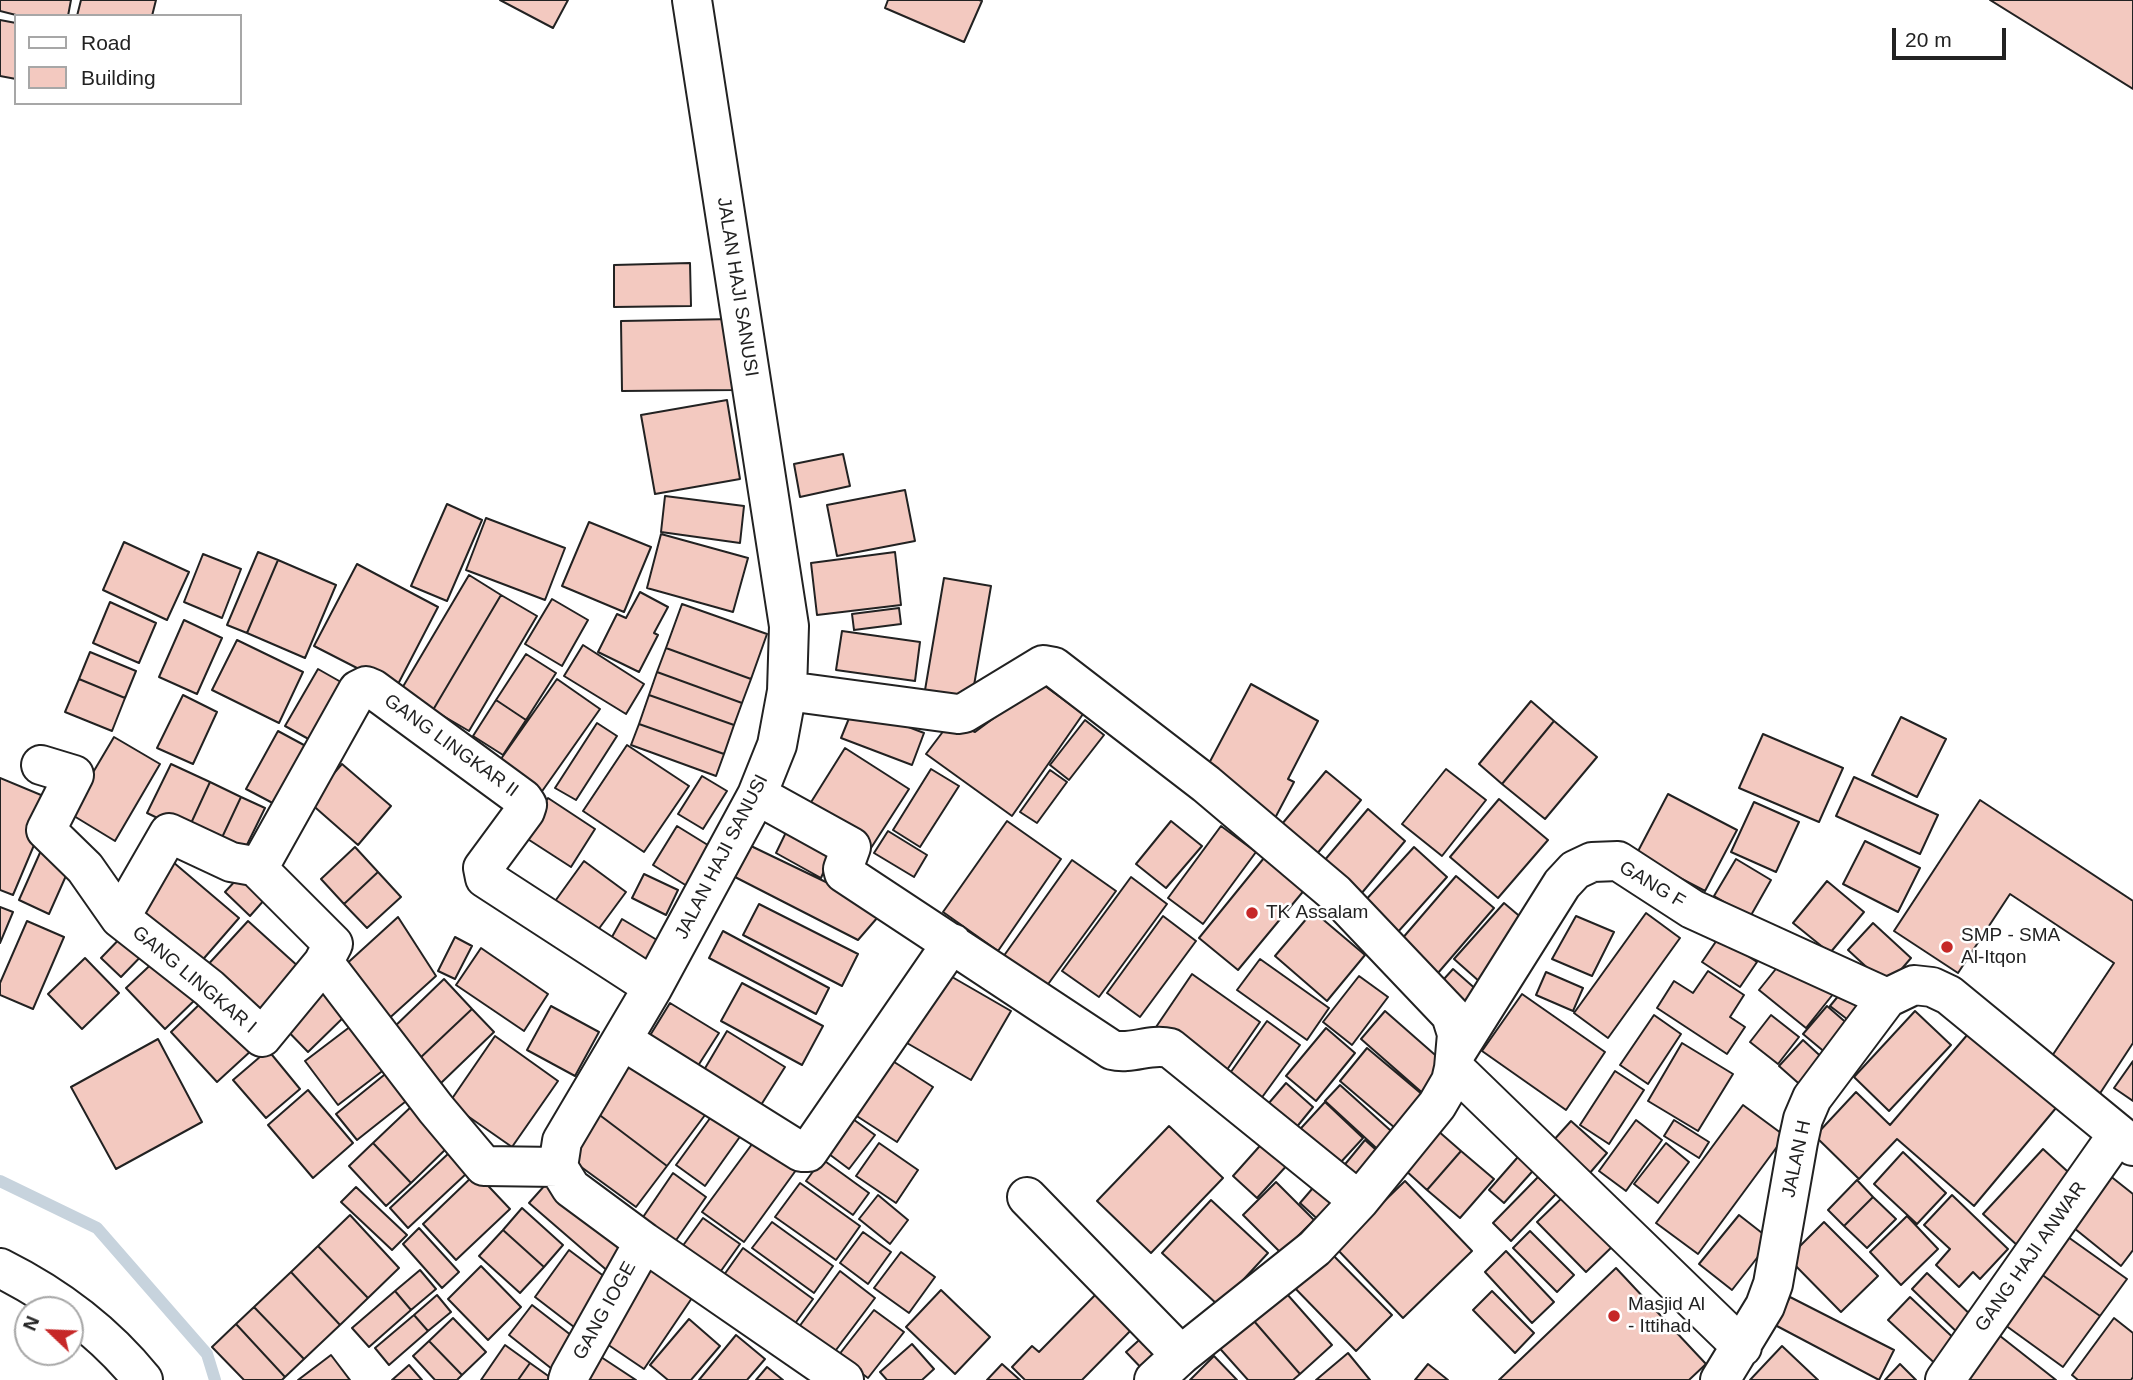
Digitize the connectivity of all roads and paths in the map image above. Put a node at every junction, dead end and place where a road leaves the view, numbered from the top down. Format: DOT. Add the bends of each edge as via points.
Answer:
graph roads {
  1 [pos="692,0"];
  2 [pos="787,691"];
  3 [pos="41,765"];
  4 [pos="757,795"];
  5 [pos="257,868"];
  6 [pos="120,918"];
  7 [pos="952,943"];
  8 [pos="323,963"];
  9 [pos="653,987"];
  10 [pos="1887,998"];
  11 [pos="622,1040"];
  12 [pos="1455,1060"];
  13 [pos="2126,1140"];
  14 [pos="558,1167"];
  15 [pos="1027,1196"];
  16 [pos="1359,1201"];
  17 [pos="644,1242"];
  18 [pos="0,1268"];
  19 [pos="1742,1348"];
  20 [pos="1168,1367"];
  21 [pos="142,1380"];
  22 [pos="568,1380"];
  23 [pos="844,1380"];
  24 [pos="1720,1380"];
  25 [pos="1945,1380"];
  1 -- 2 [label="street, JALAN HAJI SANUSI" via="789,626"];
  2 -- 4 [label="street, JALAN HAJI SANUSI" via="776,745"];
  2 -- 12 [label="street" via="958,714 1044,666 1054,667 1206,784 1335,893 1451,1015 1457,1034"];
  3 -- 6 [label="street, GANG LINGKAR I" via="74,774 46,830 85,867"];
  4 -- 7 [label="street" via="851,847 844,873"];
  4 -- 9 [label="street, JALAN HAJI SANUSI"];
  5 -- 6 [label="street" via="231,862 169,833"];
  5 -- 8 [label="street" via="333,944"];
  5 -- 9 [label="street, GANG LINGKAR II" via="358,690 373,688 527,805 483,868 485,878"];
  6 -- 8 [label="street, GANG LINGKAR I" via="209,988 262,1037"];
  7 -- 11 [label="street" via="808,1152 801,1152"];
  7 -- 16 [label="street" via="1112,1050 1170,1048"];
  8 -- 14 [label="street" via="484,1166"];
  9 -- 11 [label="street, JALAN HAJI SANUSI"];
  10 -- 12 [label="street, GANG F" via="1692,909 1618,861 1592,862 1575,870 1562,884"];
  10 -- 13 [label="street, GANG HAJI ANWAR" via="1914,985 1949,995"];
  10 -- 19 [label="street, JALAN H" via="1812,1098 1803,1119 1773,1284"];
  11 -- 14 [label="street, JALAN HAJI SANUSI" via="562,1141"];
  12 -- 16 [label="street, GANG F" via="1451,1081 1437,1105"];
  12 -- 19 [label="street"];
  13 -- 25 [label="street, GANG HAJI ANWAR"];
  14 -- 17 [label="street" via="571,1188"];
  15 -- 20 [label="street"];
  16 -- 20 [label="street, GANG F" via="1315,1248"];
  17 -- 22 [label="street, GANG IOGE"];
  17 -- 23 [label="street"];
  18 -- 21 [label="street" via="68,1308 124,1356"];
  19 -- 24 [label="street, JALAN H"];
}
